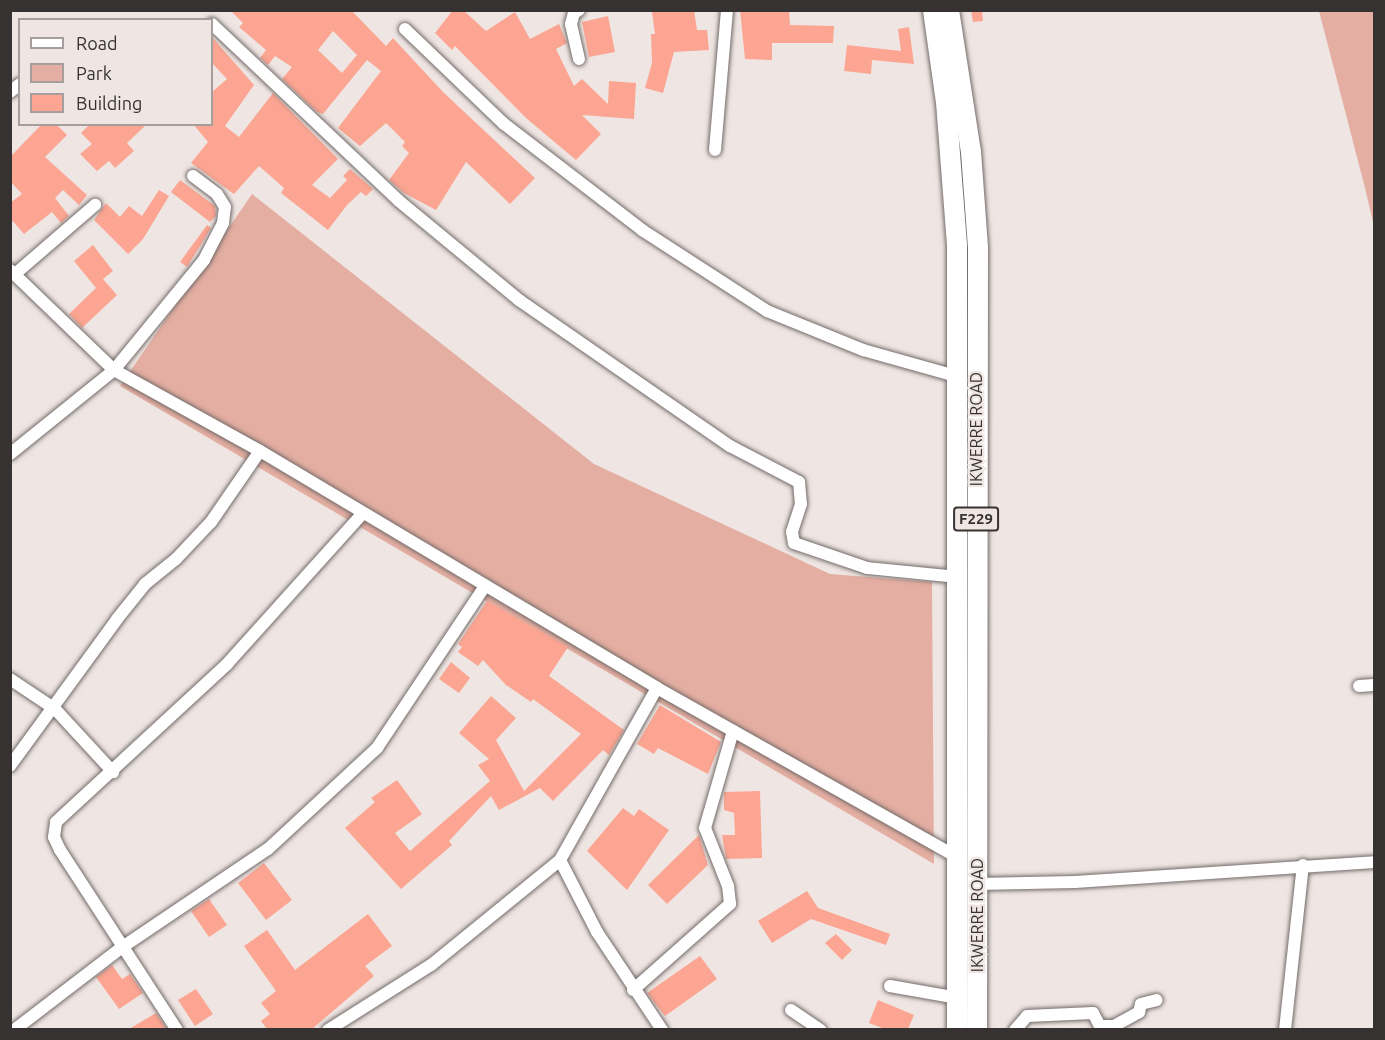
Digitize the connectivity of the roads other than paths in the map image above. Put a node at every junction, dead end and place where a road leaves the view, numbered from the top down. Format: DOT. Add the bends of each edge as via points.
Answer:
graph roads {
  1 [pos="579,10"];
  2 [pos="727,10"];
  3 [pos="933,10"];
  4 [pos="949,10"];
  5 [pos="213,25"];
  6 [pos="405,29"];
  7 [pos="579,59"];
  8 [pos="716,150"];
  9 [pos="193,176"];
  10 [pos="95,205"];
  11 [pos="13,272"];
  12 [pos="114,370"];
  13 [pos="959,377"];
  14 [pos="260,451"];
  15 [pos="10,454"];
  16 [pos="363,513"];
  17 [pos="957,577"];
  18 [pos="485,586"];
  19 [pos="10,679"];
  20 [pos="1374,685"];
  21 [pos="1359,686"];
  22 [pos="657,688"];
  23 [pos="55,709"];
  24 [pos="733,731"];
  25 [pos="10,766"];
  26 [pos="113,772"];
  27 [pos="960,859"];
  28 [pos="560,860"];
  29 [pos="1374,862"];
  30 [pos="1304,866"];
  31 [pos="977,884"];
  32 [pos="121,948"];
  33 [pos="890,986"];
  34 [pos="633,990"];
  35 [pos="958,998"];
  36 [pos="1157,1000"];
  37 [pos="791,1010"];
  38 [pos="14,1029"];
  39 [pos="177,1029"];
  40 [pos="328,1029"];
  41 [pos="662,1029"];
  42 [pos="821,1029"];
  43 [pos="957,1029"];
  44 [pos="977,1029"];
  45 [pos="1015,1029"];
  46 [pos="1285,1029"];
  1 -- 7 [label="street" via="573,13 571,24"];
  2 -- 8 [label="street"];
  3 -- 13 [label="main road, IKWERRE ROAD / F229" via="955,198"];
  4 -- 31 [label="main road, IKWERRE ROAD / F229" via="971,152 978,248"];
  5 -- 17 [label="street" via="399,201 519,300 730,446 799,482 801,504 792,532 794,543 867,568"];
  6 -- 13 [label="street" via="504,124 642,230 767,311 863,350"];
  9 -- 12 [label="street" via="217,194 225,207 223,223 204,260"];
  10 -- 11 [label="street"];
  11 -- 12 [label="street"];
  12 -- 14 [label="street"];
  12 -- 15 [label="street"];
  13 -- 17 [label="main road, IKWERRE ROAD / F229"];
  14 -- 16 [label="street"];
  14 -- 23 [label="street" via="212,522 146,584 117,619"];
  16 -- 18 [label="street"];
  16 -- 26 [label="street" via="227,664"];
  17 -- 27 [label="main road, IKWERRE ROAD / F229"];
  18 -- 22 [label="street"];
  18 -- 32 [label="street" via="377,748 268,849"];
  19 -- 23 [label="street"];
  20 -- 21 [label="street"];
  22 -- 24 [label="street"];
  22 -- 28 [label="street"];
  23 -- 25 [label="street"];
  23 -- 26 [label="street"];
  24 -- 27 [label="street"];
  24 -- 34 [label="street" via="705,828 728,886 730,904"];
  26 -- 32 [label="street" via="56,822 54,837"];
  27 -- 35 [label="main road, IKWERRE ROAD / F229"];
  28 -- 34 [label="street"];
  28 -- 40 [label="street" via="431,965"];
  29 -- 30 [label="street"];
  30 -- 31 [label="street" via="1087,882"];
  30 -- 46 [label="street"];
  31 -- 44 [label="main road, IKWERRE ROAD / F229"];
  32 -- 38 [label="street"];
  32 -- 39 [label="street"];
  33 -- 35 [label="street"];
  34 -- 41 [label="street"];
  35 -- 43 [label="main road, IKWERRE ROAD / F229"];
  36 -- 45 [label="street" via="1141,1004 1140,1012 1114,1026 1100,1026 1093,1013 1027,1016"];
  37 -- 42 [label="street"];
}
